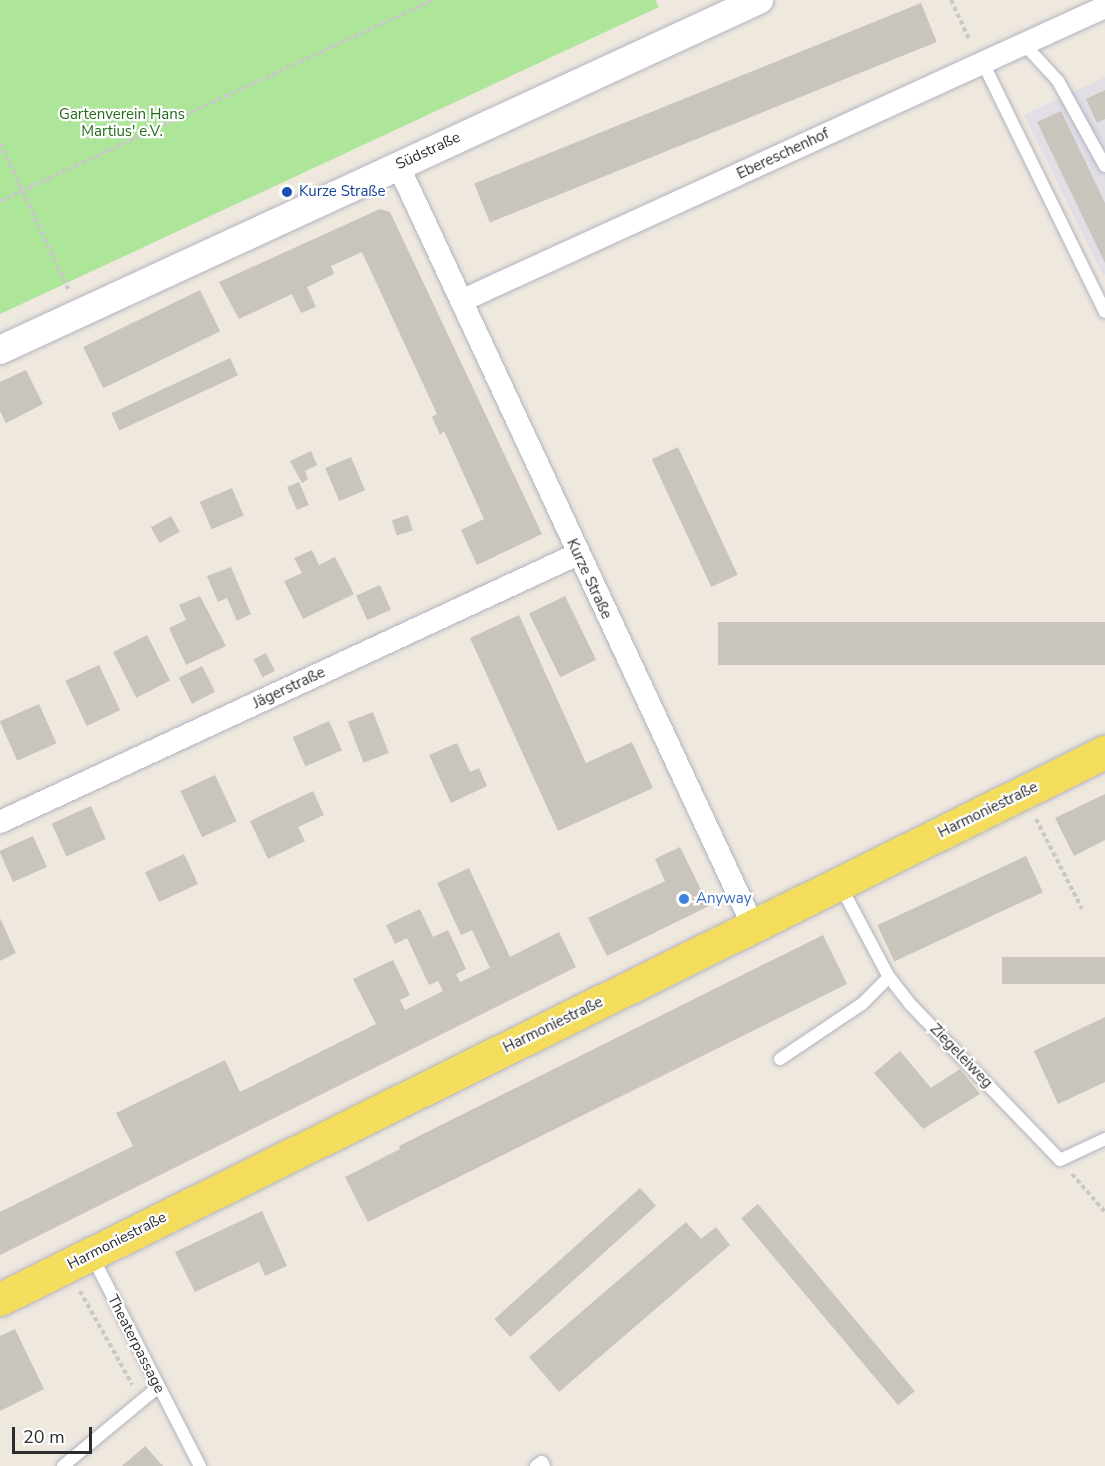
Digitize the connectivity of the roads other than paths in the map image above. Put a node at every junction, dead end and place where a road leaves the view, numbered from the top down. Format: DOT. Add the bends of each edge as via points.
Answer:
graph roads {
  1 [pos="759,0"];
  2 [pos="1105,7"];
  3 [pos="1024,44"];
  4 [pos="983,63"];
  5 [pos="1105,134"];
  6 [pos="1092,140"];
  7 [pos="398,165"];
  8 [pos="1105,166"];
  9 [pos="461,301"];
  10 [pos="1105,312"];
  11 [pos="0,350"];
  12 [pos="578,554"];
  13 [pos="1105,752"];
  14 [pos="0,822"];
  15 [pos="840,884"];
  16 [pos="753,926"];
  17 [pos="889,977"];
  18 [pos="780,1059"];
  19 [pos="1105,1139"];
  20 [pos="90,1254"];
  21 [pos="0,1299"];
  22 [pos="158,1387"];
  23 [pos="63,1466"];
  24 [pos="200,1466"];
  25 [pos="536,1466"];
  26 [pos="544,1466"];
  1 -- 7 [label="street, Südstraße"];
  2 -- 3 [label="street, Ebereschenhof"];
  3 -- 4 [label="street, Ebereschenhof"];
  3 -- 6 [label="lane" via="1058,81"];
  4 -- 9 [label="street, Ebereschenhof"];
  4 -- 10 [label="lane"];
  5 -- 6 [label="lane"];
  6 -- 8 [label="lane"];
  7 -- 9 [label="street, Kurze Straße"];
  7 -- 11 [label="street, Südstraße"];
  9 -- 12 [label="street, Kurze Straße"];
  12 -- 14 [label="street, Jägerstraße"];
  12 -- 16 [label="street, Kurze Straße"];
  13 -- 15 [label="main road, Harmoniestraße"];
  15 -- 16 [label="main road, Harmoniestraße"];
  15 -- 17 [label="lane, Ziegeleiweg"];
  16 -- 20 [label="main road, Harmoniestraße"];
  17 -- 18 [label="lane" via="861,1004"];
  17 -- 19 [label="lane, Ziegeleiweg" via="1060,1160"];
  20 -- 21 [label="main road, Harmoniestraße"];
  20 -- 22 [label="lane, Theaterpassage"];
  22 -- 23 [label="lane"];
  22 -- 24 [label="lane, Theaterpassage"];
  25 -- 26 [label="lane" via="542,1462"];
}
